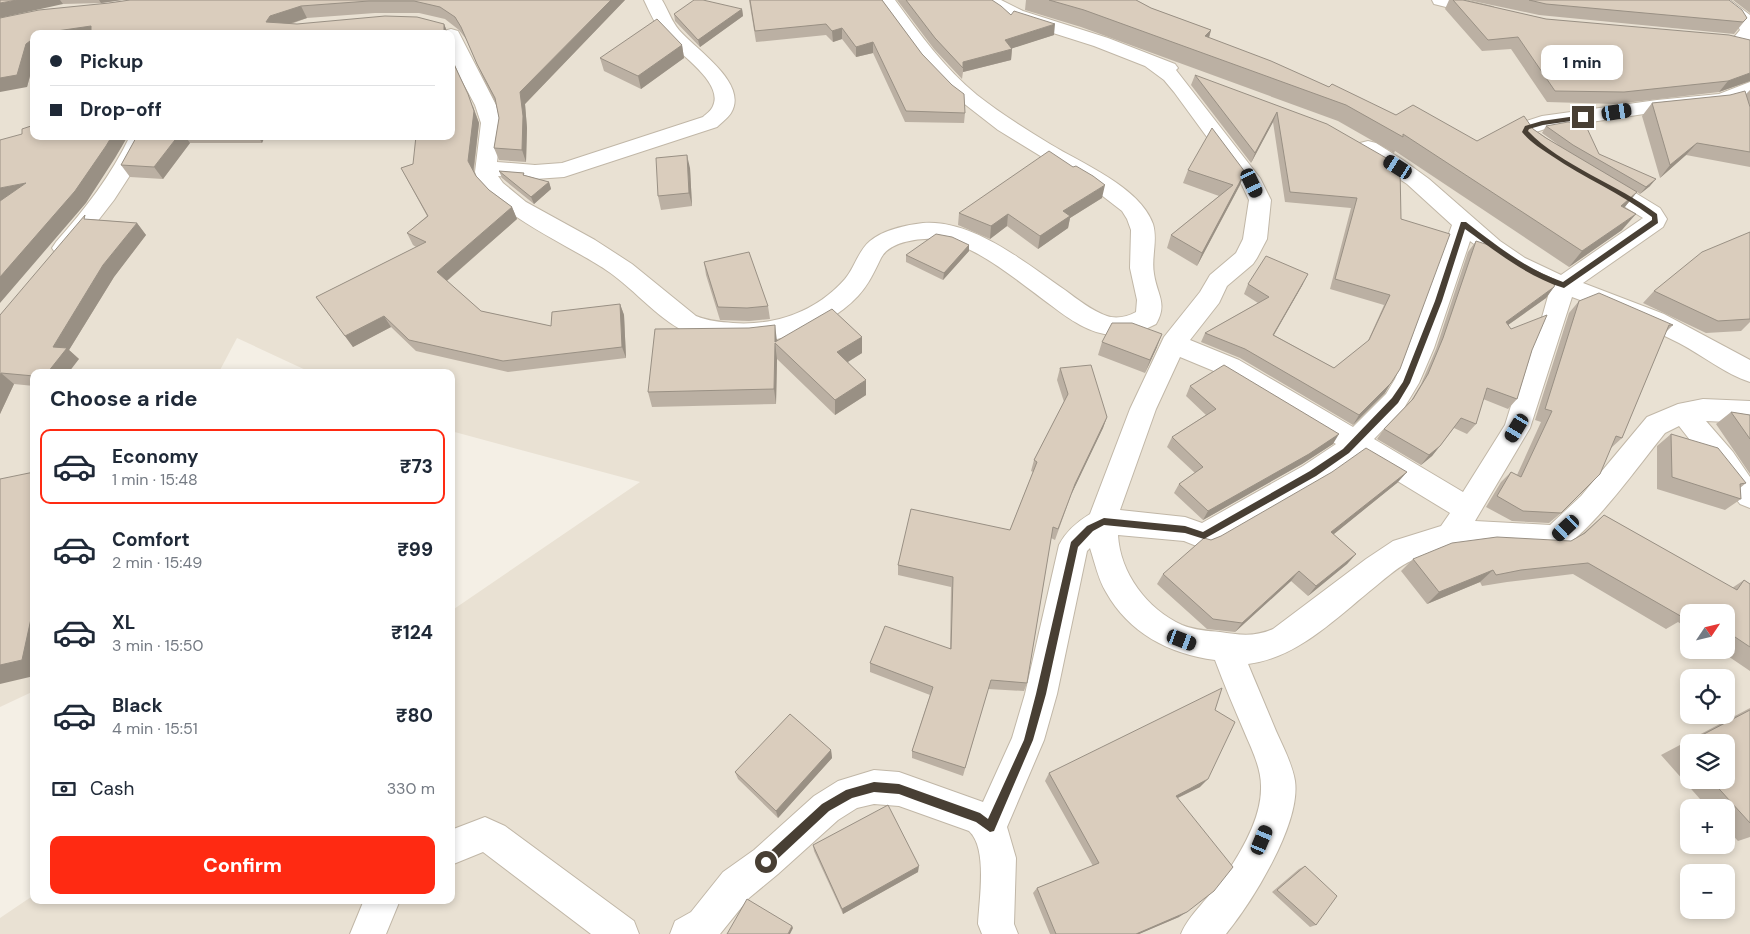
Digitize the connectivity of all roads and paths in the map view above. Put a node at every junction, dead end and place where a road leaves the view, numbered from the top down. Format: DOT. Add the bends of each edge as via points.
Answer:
graph roads {
  1 [pos="653,0"];
  2 [pos="886,0"];
  3 [pos="987,0"];
  4 [pos="1441,0"];
  5 [pos="1717,0"];
  6 [pos="1504,15"];
  7 [pos="1720,39"];
  8 [pos="455,42"];
  9 [pos="1745,44"];
  10 [pos="1152,62"];
  11 [pos="1201,80"];
  12 [pos="1750,88"];
  13 [pos="139,140"];
  14 [pos="1353,140"];
  15 [pos="486,167"];
  16 [pos="1464,224"];
  17 [pos="50,263"];
  18 [pos="1564,285"];
  19 [pos="1173,344"];
  20 [pos="1750,372"];
  21 [pos="1750,412"];
  22 [pos="1684,414"];
  23 [pos="1355,442"];
  24 [pos="1750,496"];
  25 [pos="1468,509"];
  26 [pos="1104,521"];
  27 [pos="1451,536"];
  28 [pos="1224,648"];
  29 [pos="990,827"];
  30 [pos="455,846"];
  31 [pos="380,904"];
  32 [pos="368,934"];
  33 [pos="621,934"];
  34 [pos="688,934"];
  35 [pos="1000,934"];
  36 [pos="1199,934"];
  1 -- 15 [label="street" via="671,34 704,63 726,93 726,108 719,116 710,122 564,170 526,173"];
  2 -- 15 [label="street" via="934,64 960,91 1052,156 1114,193 1137,216 1145,245 1142,274 1151,307 1147,318 1124,326 1104,325 1080,313 994,254 956,235 938,231 914,232 882,244 873,252 848,293 829,308 787,328 732,333 702,328 673,313 646,286 617,265 537,219 497,191 488,179"];
  3 -- 10 [label="street" via="1016,15"];
  4 -- 6 [label="street"];
  5 -- 9 [label="street" via="1743,17 1750,31"];
  7 -- 9 [label="street"];
  8 -- 15 [label="street" via="491,121"];
  10 -- 11 [label="street"];
  10 -- 19 [label="street" via="1181,88 1252,183 1260,200 1255,239 1245,258 1218,281"];
  12 -- 18 [label="street" via="1727,98 1658,105 1527,128 1527,136 1656,218 1649,227"];
  13 -- 17 [label="street" via="116,180"];
  14 -- 16 [label="street" via="1398,167"];
  16 -- 18 [label="street" via="1515,262 1540,277"];
  16 -- 23 [label="street" via="1406,383 1395,400"];
  18 -- 20 [label="street" via="1666,326"];
  18 -- 25 [label="street" via="1517,428"];
  19 -- 23 [label="street" via="1230,367"];
  19 -- 26 [label="street" via="1140,418"];
  21 -- 22 [label="street" via="1703,410"];
  22 -- 24 [label="street"];
  22 -- 27 [label="street" via="1656,425 1591,504 1556,538 1485,533"];
  23 -- 25 [label="street"];
  23 -- 26 [label="street" via="1313,474 1204,536 1185,529"];
  25 -- 27 [label="street"];
  26 -- 28 [label="street" via="1104,548 1116,582 1142,616 1172,636"];
  26 -- 29 [label="street" via="1074,545 1028,740"];
  27 -- 28 [label="street" via="1402,550 1284,639 1263,648"];
  28 -- 36 [label="street" via="1274,764 1278,794 1270,824 1236,891"];
  29 -- 34 [label="street" via="980,818 899,789 874,787 850,793 826,808 736,885 704,925"];
  29 -- 35 [label="street" via="998,858 996,924"];
  30 -- 33 [label="street" via="485,834 493,838"];
  31 -- 32 [label="street"];
}
